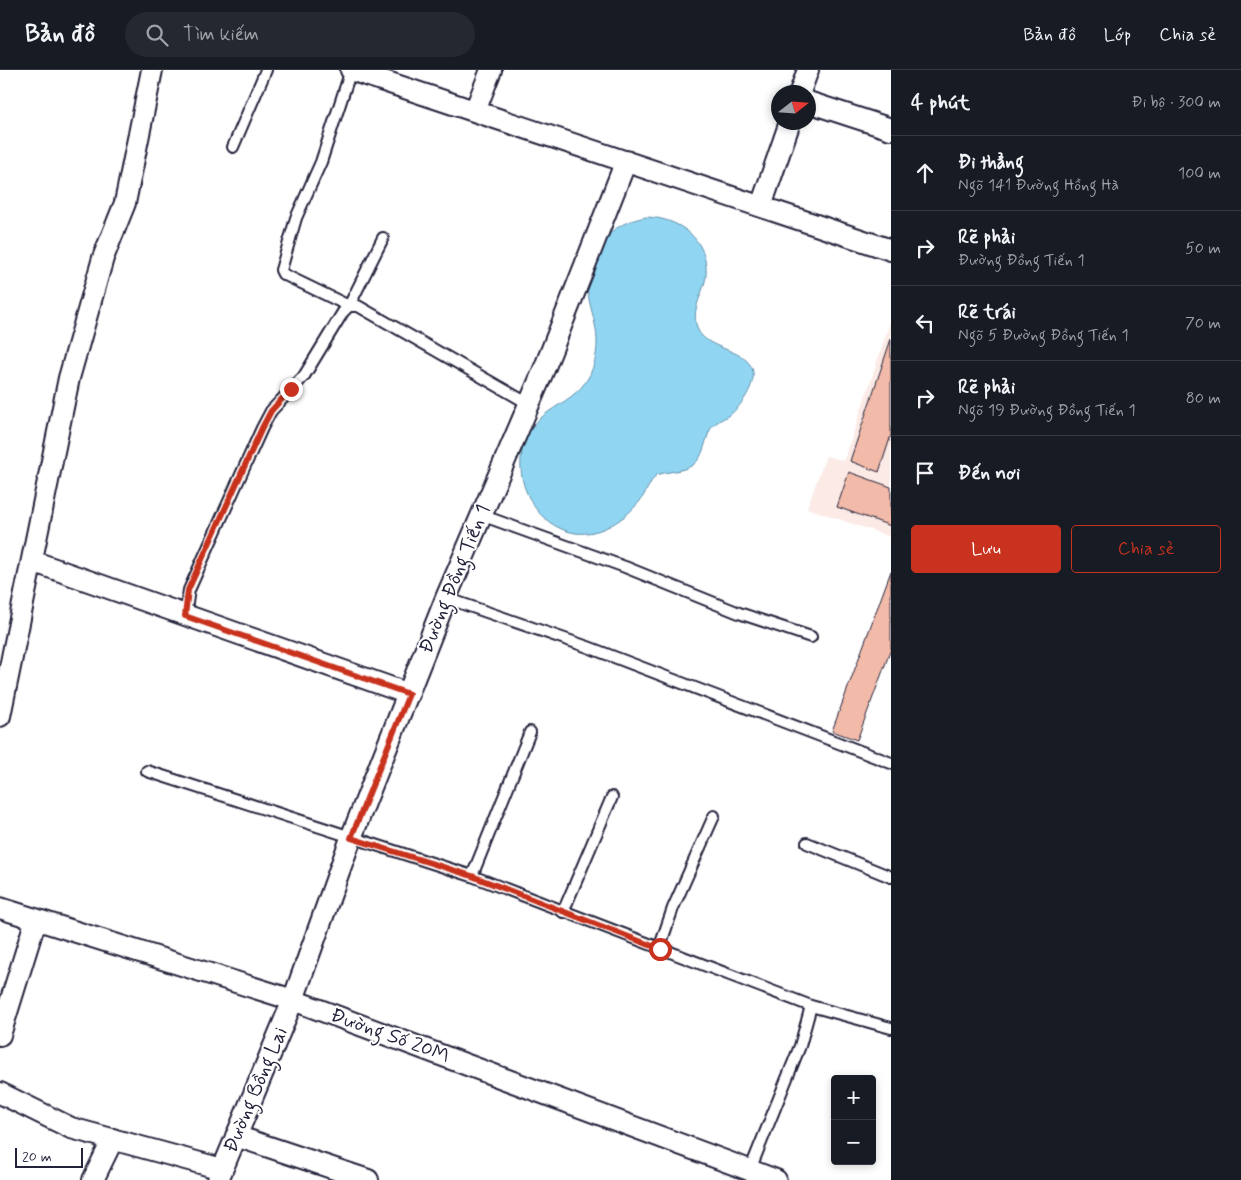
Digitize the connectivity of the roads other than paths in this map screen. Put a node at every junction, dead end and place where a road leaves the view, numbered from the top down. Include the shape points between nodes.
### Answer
1 (152, 70) edge
2 (266, 70) edge
3 (355, 70) edge
4 (491, 70) edge
5 (808, 70) edge
6 (803, 85) edge
7 (816, 105) edge
8 (475, 111) junction
9 (891, 129) edge
10 (787, 130) edge
11 (234, 147) dead end
12 (626, 161) junction
13 (761, 206) junction
14 (383, 238) dead end
15 (891, 250) edge
16 (350, 306) junction
17 (529, 404) junction
18 (481, 515) junction
19 (32, 560) junction
20 (446, 598) junction
21 (185, 616) junction
22 (810, 637) dead end
23 (409, 694) junction
24 (0, 714) edge
25 (530, 732) dead end
26 (891, 763) edge
27 (147, 771) dead end
28 (612, 797) dead end
29 (714, 816) dead end
30 (351, 838) junction
31 (807, 843) dead end
32 (472, 876) junction
33 (891, 877) edge
34 (0, 908) edge
35 (563, 912) junction
36 (36, 919) junction
37 (660, 949) junction
38 (294, 1000) junction
39 (811, 1006) junction
40 (891, 1028) edge
41 (0, 1035) edge
42 (0, 1093) edge
43 (236, 1136) junction
44 (113, 1139) junction
45 (750, 1170) junction
46 (220, 1174) edge
47 (93, 1180) edge
48 (368, 1180) edge
49 (776, 1180) edge

1 - 19 street via 125,203 103,258 69,378
2 - 11 lane
3 - 8 street
3 - 16 lane via 296,218 281,270 283,274
4 - 8 street
5 - 6 street
7 - 9 street
8 - 12 street
10 - 13 street
12 - 13 street
12 - 17 street, Đường Đồng Tiến 1
13 - 15 street
14 - 16 lane
16 - 17 lane via 358,306
16 - 21 lane via 343,312 304,376 271,411 188,590
17 - 18 street, Đường Đồng Tiến 1
18 - 20 street, Đường Đồng Tiến 1
18 - 22 lane
19 - 21 street
19 - 24 street
20 - 23 street, Đường Đồng Tiến 1
20 - 26 lane via 588,647
21 - 23 street
23 - 30 street, Đường Đồng Tiến 1
25 - 32 lane
27 - 30 lane
28 - 35 lane
29 - 37 lane via 673,908
30 - 32 lane
30 - 38 street, Đường Đồng Tiến 1
31 - 33 lane
32 - 35 lane
34 - 36 street, Đường Số 20M
35 - 37 lane
36 - 38 street, Đường Số 20M
36 - 41 street
37 - 39 lane
38 - 43 street, Đường Bồng Lai
38 - 45 street, Đường Số 20M
39 - 40 lane
39 - 45 lane via 800,1046
42 - 44 street via 71,1128
43 - 46 street, Đường Bồng Lai
43 - 48 street
44 - 46 street
44 - 47 street
45 - 49 street, Đường Số 20M

